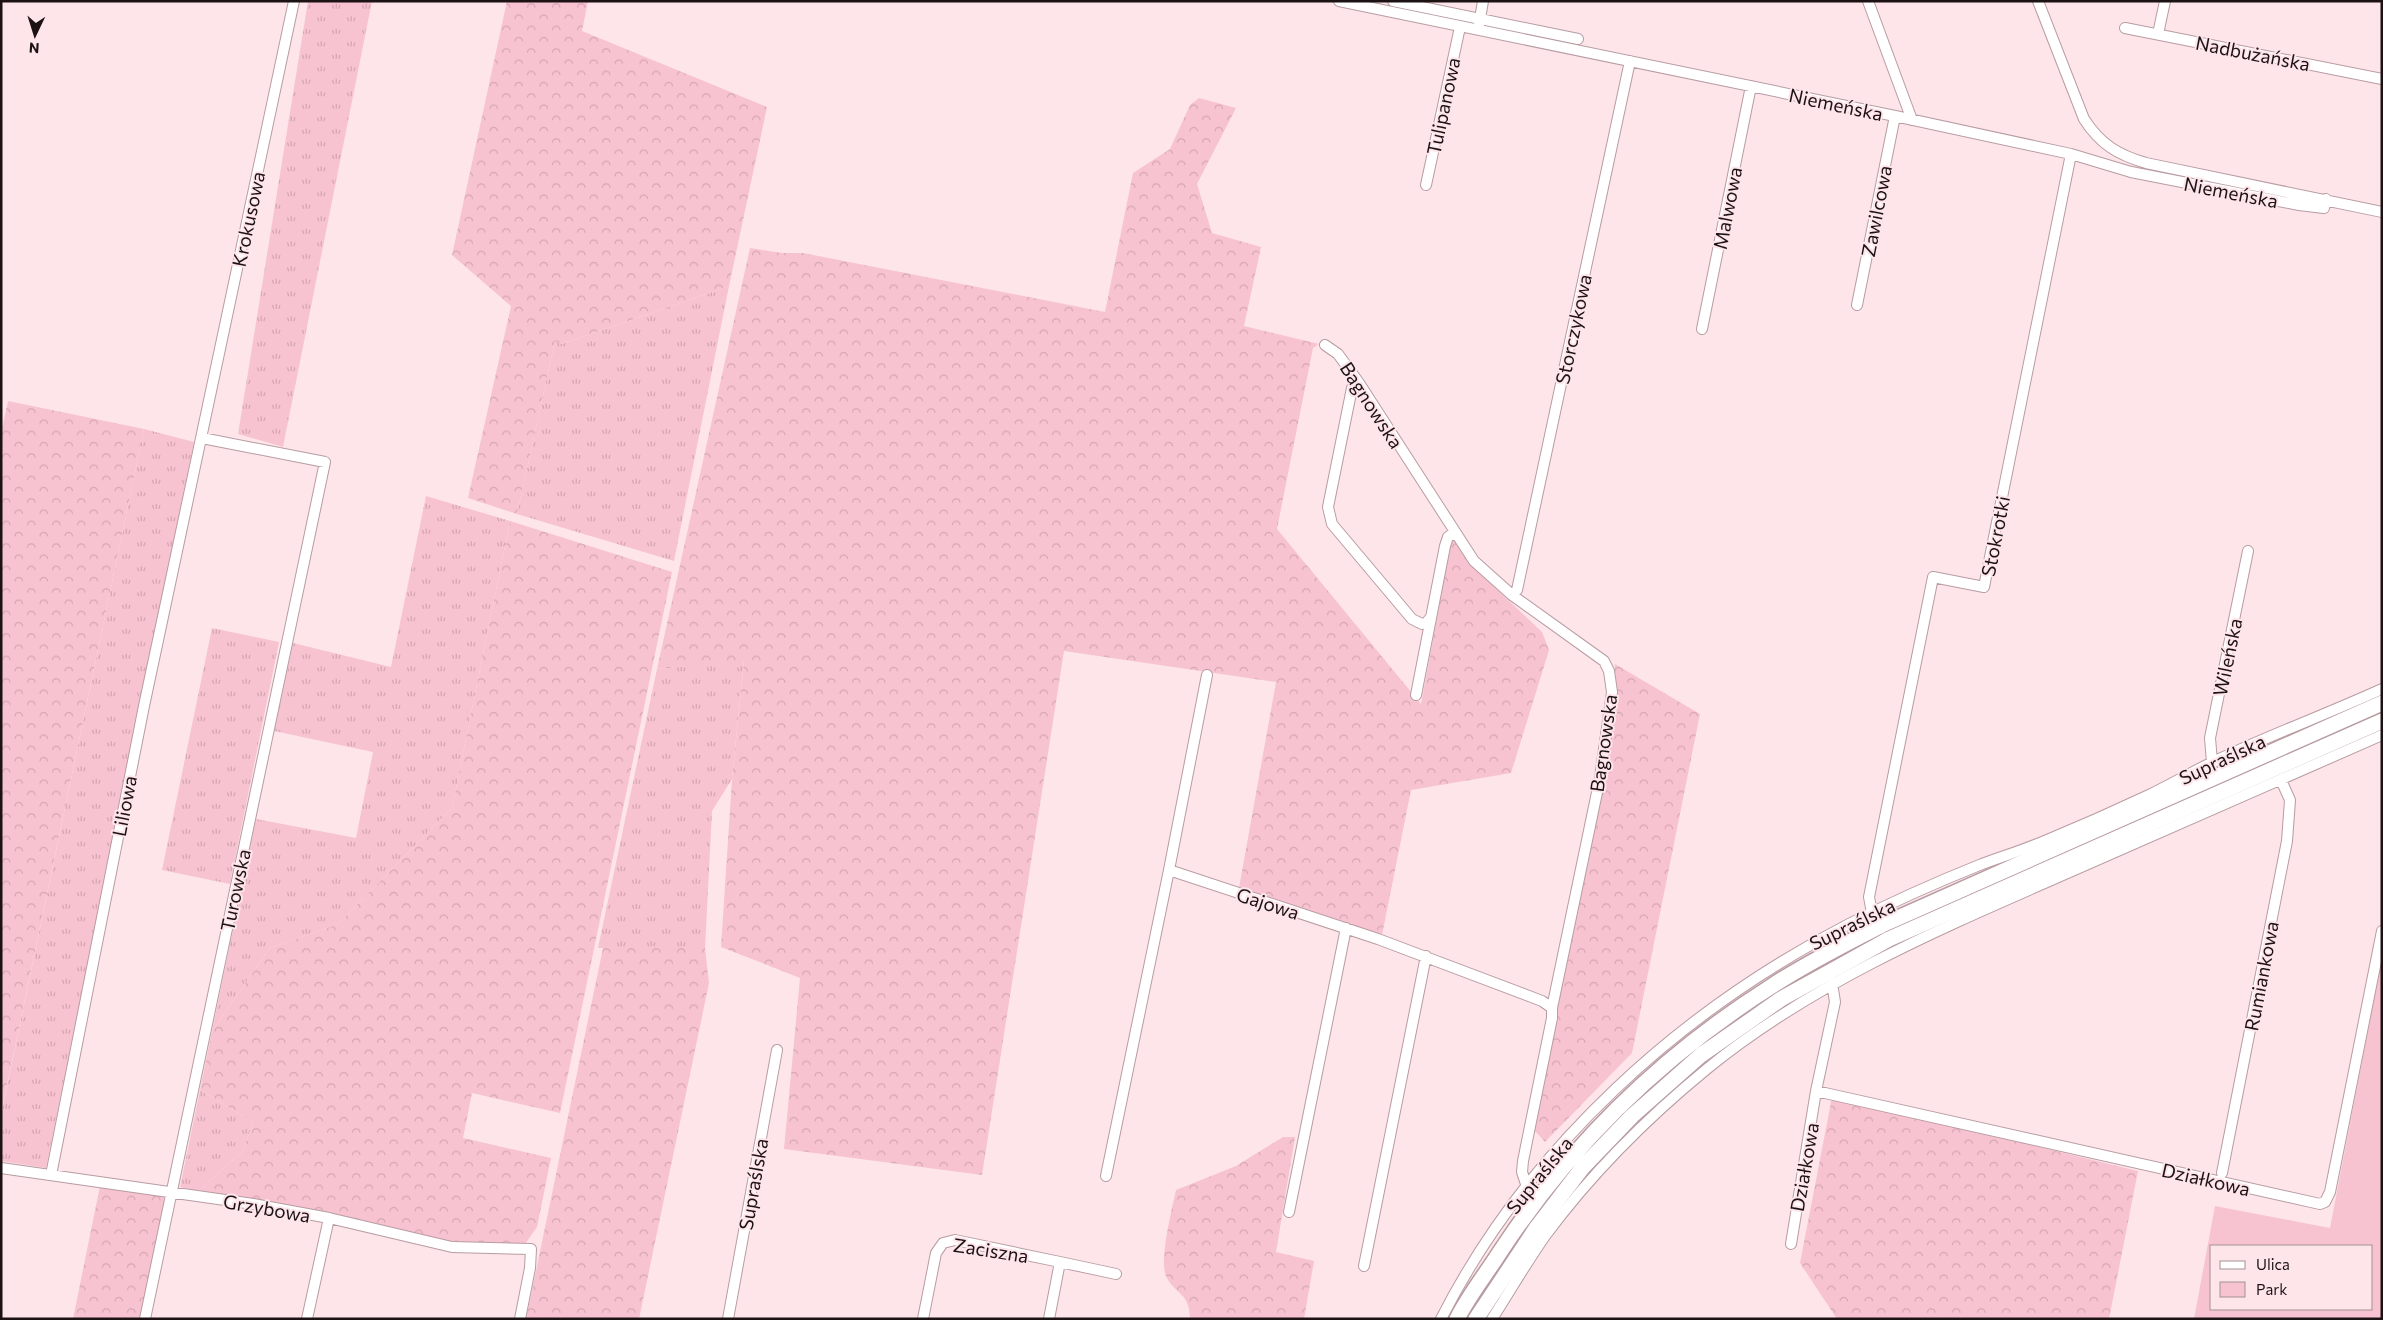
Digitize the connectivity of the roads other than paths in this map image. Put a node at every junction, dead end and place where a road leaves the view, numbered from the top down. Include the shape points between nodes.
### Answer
1 (294, 1) edge
2 (1339, 1) edge
3 (1393, 1) edge
4 (1483, 1) edge
5 (1868, 1) edge
6 (2038, 1) edge
7 (2165, 1) edge
8 (1480, 19) junction
9 (1460, 27) junction
10 (2125, 28) dead end
11 (1478, 30) junction
12 (2158, 34) junction
13 (1578, 39) dead end
14 (1630, 62) junction
15 (2382, 79) edge
16 (1752, 86) junction
17 (1895, 116) junction
18 (1912, 120) junction
19 (2071, 154) junction
20 (1426, 185) dead end
21 (2326, 200) junction
22 (2382, 212) edge
23 (1857, 305) dead end
24 (1702, 329) dead end
25 (1325, 345) dead end
26 (1359, 383) junction
27 (202, 438) junction
28 (1454, 533) junction
29 (2248, 551) dead end
30 (1512, 595) junction
31 (1431, 617) junction
32 (1207, 675) dead end
33 (2382, 689) edge
34 (1416, 695) dead end
35 (2382, 703) edge
36 (2382, 721) edge
37 (2382, 735) edge
38 (2212, 762) junction
39 (2281, 780) junction
40 (1170, 870) junction
41 (1872, 913) junction
42 (1346, 928) junction
43 (2382, 931) edge
44 (1426, 956) junction
45 (1832, 983) junction
46 (1552, 1008) junction
47 (777, 1050) dead end
48 (1816, 1091) junction
49 (1, 1168) edge
50 (2222, 1172) dead end
51 (51, 1175) junction
52 (1106, 1176) dead end
53 (1527, 1186) junction
54 (172, 1192) junction
55 (1289, 1212) dead end
56 (329, 1218) junction
57 (1791, 1244) dead end
58 (1060, 1262) junction
59 (1364, 1266) dead end
60 (1116, 1274) dead end
61 (145, 1319) edge
62 (308, 1319) edge
63 (520, 1319) edge
64 (728, 1319) edge
65 (923, 1319) edge
66 (1048, 1319) edge
67 (1441, 1319) edge
68 (1457, 1319) edge
69 (1476, 1319) edge
70 (1492, 1319) edge

1 - 27 street, Krokusowa
2 - 9 street, Niemeńska
3 - 8 street
4 - 8 street
5 - 18 street
6 - 21 street, Niemeńska via 2081,113 2104,144 2120,154 2146,163
7 - 12 street
8 - 11 street
8 - 13 street
9 - 11 street, Niemeńska
9 - 20 street, Tulipanowa
10 - 12 street, Nadbużańska
11 - 14 street, Niemeńska
12 - 15 street, Nadbużańska
14 - 16 street, Niemeńska
14 - 30 street, Storczykowa via 1517,590
16 - 17 street, Niemeńska
16 - 24 street, Malwowa
17 - 18 street, Niemeńska
17 - 23 street, Zawilcowa
18 - 19 street, Niemeńska
19 - 21 street, Niemeńska via 2131,172 2299,205 2324,208
19 - 41 street, Stokrotki via 1984,587 1932,577 1869,897
21 - 22 street, Niemeńska
25 - 26 street, Bagnowska via 1338,354
26 - 28 street, Bagnowska
26 - 31 street via 1352,388 1328,516 1412,619 1422,624
27 - 51 street, Liliowa via 142,715
27 - 54 street, Turowska via 325,462
28 - 30 street, Bagnowska via 1474,561
28 - 31 street via 1444,546
29 - 38 street, Wileńska via 2210,738
30 - 46 street, Bagnowska via 1604,661 1612,692 1600,778
31 - 34 street
32 - 40 street
33 - 38 street, Supraślska
35 - 68 main road via 1882,925 1813,961 1730,1014 1691,1042 1621,1104 1573,1155 1524,1216
36 - 69 main road via 1889,939 1782,999 1701,1055 1632,1116 1583,1167 1537,1227
37 - 39 street
38 - 41 street, Supraślska via 2138,800 2048,840
39 - 45 street via 1959,921
39 - 50 street, Rumiankowa via 2290,800 2287,841
40 - 42 street, Gajowa
40 - 52 street
41 - 53 street, Supraślska via 1761,974 1680,1034 1614,1091
42 - 44 street, Gajowa
42 - 55 street
43 - 48 street, Działkowa via 2328,1198 2320,1204
44 - 46 street, Gajowa via 1542,1001
44 - 59 street
45 - 48 street, Działkowa via 1835,1002
45 - 70 street via 1707,1068 1642,1126 1592,1178 1546,1236
46 - 53 street, Bagnowska via 1523,1161 1523,1180
47 - 64 street, Supraślska
48 - 57 street, Działkowa
49 - 51 street, Grzybowa
51 - 54 street, Grzybowa
53 - 67 street, Supraślska via 1493,1232
54 - 56 street, Grzybowa
54 - 61 street, Turowska
56 - 62 street
56 - 63 street, Grzybowa via 452,1247 531,1249
58 - 60 street, Zaciszna
58 - 65 street, Zaciszna via 955,1240 943,1243 936,1253
58 - 66 street

